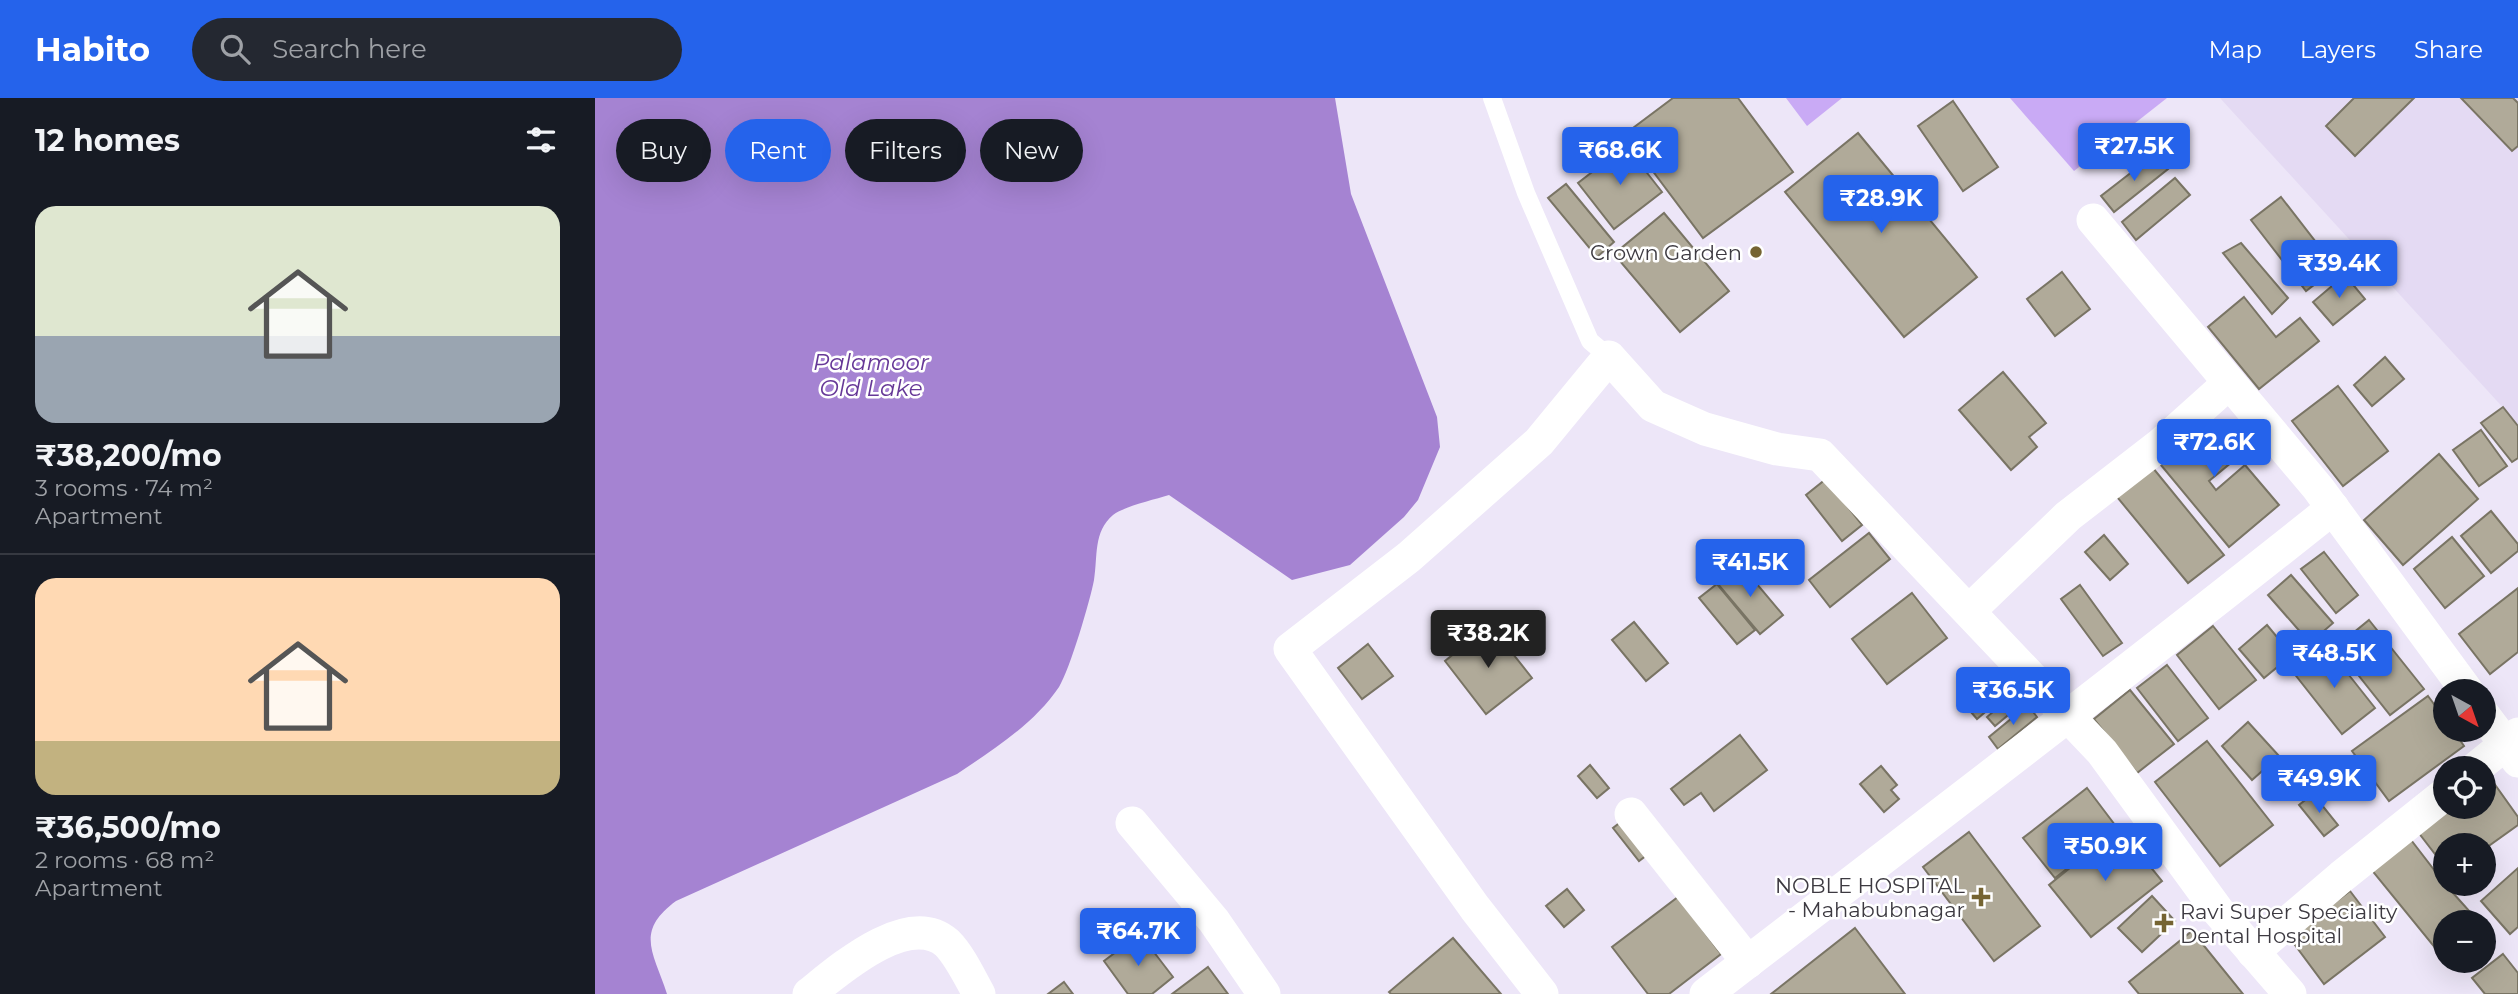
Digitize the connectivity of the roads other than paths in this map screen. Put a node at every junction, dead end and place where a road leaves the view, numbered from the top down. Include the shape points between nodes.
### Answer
1 (1492, 98) edge
2 (2093, 220) dead end
3 (1609, 357) junction
4 (2229, 383) junction
5 (2333, 508) junction
6 (1969, 611) junction
7 (2458, 679) edge
8 (2069, 716) junction
9 (2496, 727) edge
10 (2514, 746) edge
11 (2496, 756) edge
12 (2433, 804) edge
13 (1632, 814) dead end
14 (1132, 823) dead end
15 (2253, 952) junction
16 (1748, 962) junction
17 (969, 987) edge
18 (809, 994) edge
19 (1265, 994) edge
20 (1542, 994) edge
21 (1706, 994) edge
22 (2290, 994) edge

1 - 3 lane via 1526,193 1590,341
2 - 4 street
3 - 6 street via 1653,405 1705,429 1777,449 1820,455
3 - 20 street via 1539,442 1409,557 1290,649
4 - 5 street
4 - 6 street via 2161,444 2068,516
5 - 7 street
5 - 8 street
6 - 8 street
8 - 15 street via 2102,752
8 - 16 street
9 - 10 street
10 - 11 street
12 - 15 street
13 - 16 street
14 - 19 street via 1214,921
15 - 22 street
16 - 21 street
17 - 18 street via 948,944 932,934 902,934 853,958

